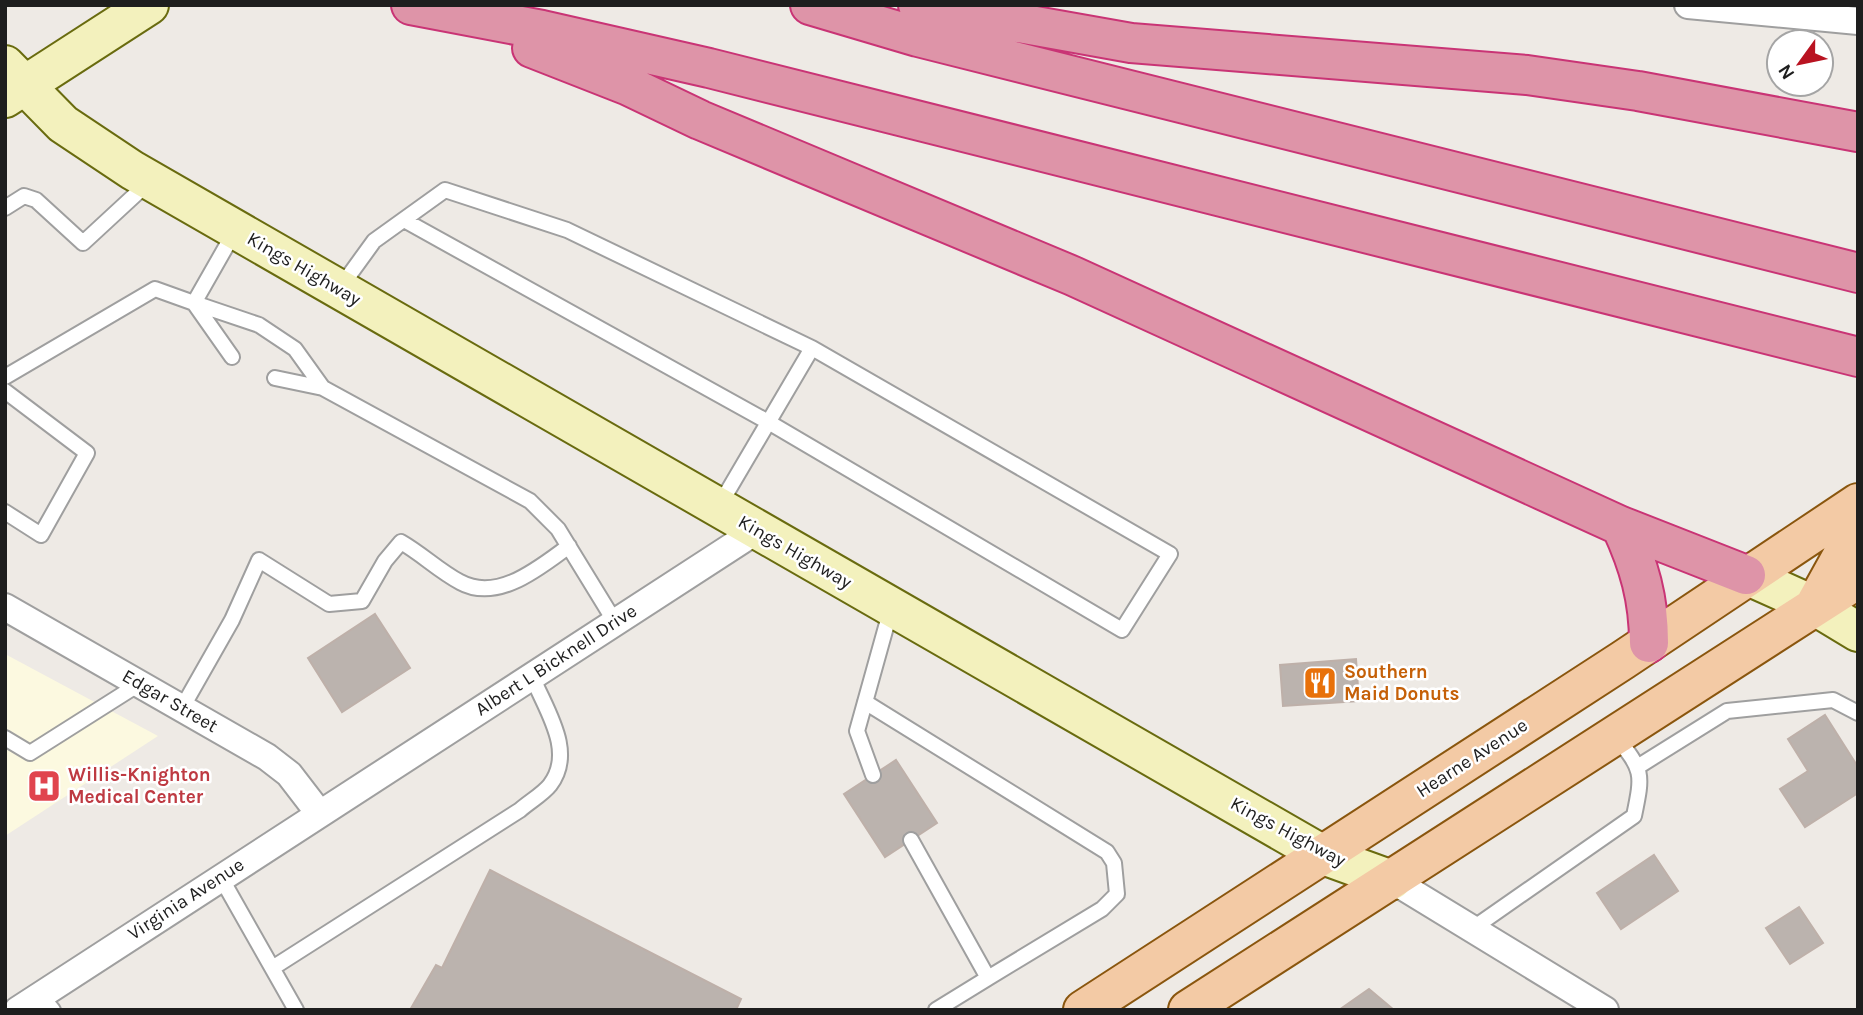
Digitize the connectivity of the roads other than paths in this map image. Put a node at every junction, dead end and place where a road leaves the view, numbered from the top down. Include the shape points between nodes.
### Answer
1 (149, 5) edge
2 (393, 5) edge
3 (411, 5) edge
4 (810, 5) edge
5 (918, 5) edge
6 (1688, 5) edge
7 (1858, 21) edge
8 (11, 83) edge
9 (1858, 132) edge
10 (150, 181) junction
11 (5, 208) edge
12 (404, 220) junction
13 (236, 230) junction
14 (1858, 273) edge
15 (338, 290) junction
16 (194, 303) junction
17 (812, 348) junction
18 (232, 357) dead end
19 (1858, 358) edge
20 (5, 377) edge
21 (275, 378) dead end
22 (323, 388) junction
23 (5, 391) edge
24 (770, 423) junction
25 (1858, 503) edge
26 (718, 507) junction
27 (5, 512) edge
28 (1621, 526) junction
29 (759, 529) junction
30 (1858, 537) edge
31 (569, 546) junction
32 (1746, 575) junction
33 (1858, 579) edge
34 (1815, 606) junction
35 (5, 607) edge
36 (891, 608) junction
37 (615, 622) junction
38 (1858, 632) edge
39 (1648, 643) junction
40 (532, 676) junction
41 (139, 684) junction
42 (865, 702) junction
43 (182, 708) junction
44 (1858, 713) edge
45 (5, 738) edge
46 (1627, 751) junction
47 (873, 775) dead end
48 (354, 791) joint
49 (319, 814) junction
50 (911, 840) dead end
51 (1323, 855) junction
52 (220, 876) junction
53 (1392, 880) junction
54 (1472, 929) junction
55 (274, 967) junction
56 (988, 978) junction
57 (47, 1002) edge
58 (18, 1010) edge
59 (296, 1010) edge
60 (936, 1010) edge
61 (1083, 1010) edge
62 (1188, 1010) edge
63 (1605, 1010) edge

1 - 8 main road
2 - 28 highway via 556,56 629,86 1073,276
3 - 19 highway via 709,68
4 - 14 highway via 918,37
5 - 9 highway via 1131,43 1527,75
6 - 7 street
8 - 10 main road, Kings Highway via 85,141
10 - 11 lane via 83,243 36,200 24,196
10 - 13 main road, Kings Highway
12 - 15 lane via 374,241
12 - 17 lane via 445,190 567,230
12 - 24 lane
13 - 15 main road, Kings Highway
13 - 16 lane
15 - 26 main road, Kings Highway
16 - 18 lane
16 - 20 lane via 155,289
16 - 22 lane via 259,325 295,349
17 - 24 lane
17 - 24 lane via 1170,554 1122,630
21 - 22 lane
22 - 31 lane via 530,501
23 - 27 lane via 87,453 41,534
24 - 26 lane
25 - 32 main road, Hearne Avenue
26 - 29 main road, Kings Highway
28 - 32 highway
28 - 39 highway via 1640,567 1648,604
29 - 36 main road, Kings Highway
29 - 37 street, Albert L Bicknell Drive
30 - 34 main road via 1842,556
31 - 37 lane
31 - 43 lane via 524,579 480,589 462,583 401,542 362,601 346,604 329,604 259,560 232,620
32 - 34 main road
32 - 39 main road, Hearne Avenue
33 - 34 main road
34 - 38 main road
34 - 46 main road
35 - 41 street, Edgar Street
36 - 42 lane
36 - 51 main road, Kings Highway
37 - 40 street, Albert L Bicknell Drive
39 - 51 main road, Hearne Avenue
40 - 48 street, Albert L Bicknell Drive
40 - 55 lane via 561,741 561,759 551,784 520,810
41 - 43 street, Edgar Street
41 - 45 lane via 30,753
42 - 47 lane via 857,731
42 - 56 lane via 1107,852 1114,863 1117,894 1102,909
43 - 49 street, Edgar Street via 289,774
44 - 46 lane via 1833,700 1727,710
46 - 53 main road
46 - 54 lane via 1639,795 1634,816
48 - 49 street, Virginia Avenue
49 - 52 street, Virginia Avenue
50 - 56 lane
51 - 53 main road, Kings Highway
51 - 61 main road, Hearne Avenue
52 - 55 lane
52 - 57 street, Virginia Avenue
53 - 54 street, Kings Highway
53 - 62 main road
54 - 63 street, Kings Highway
55 - 59 lane
56 - 60 lane
57 - 58 street, Virginia Avenue

